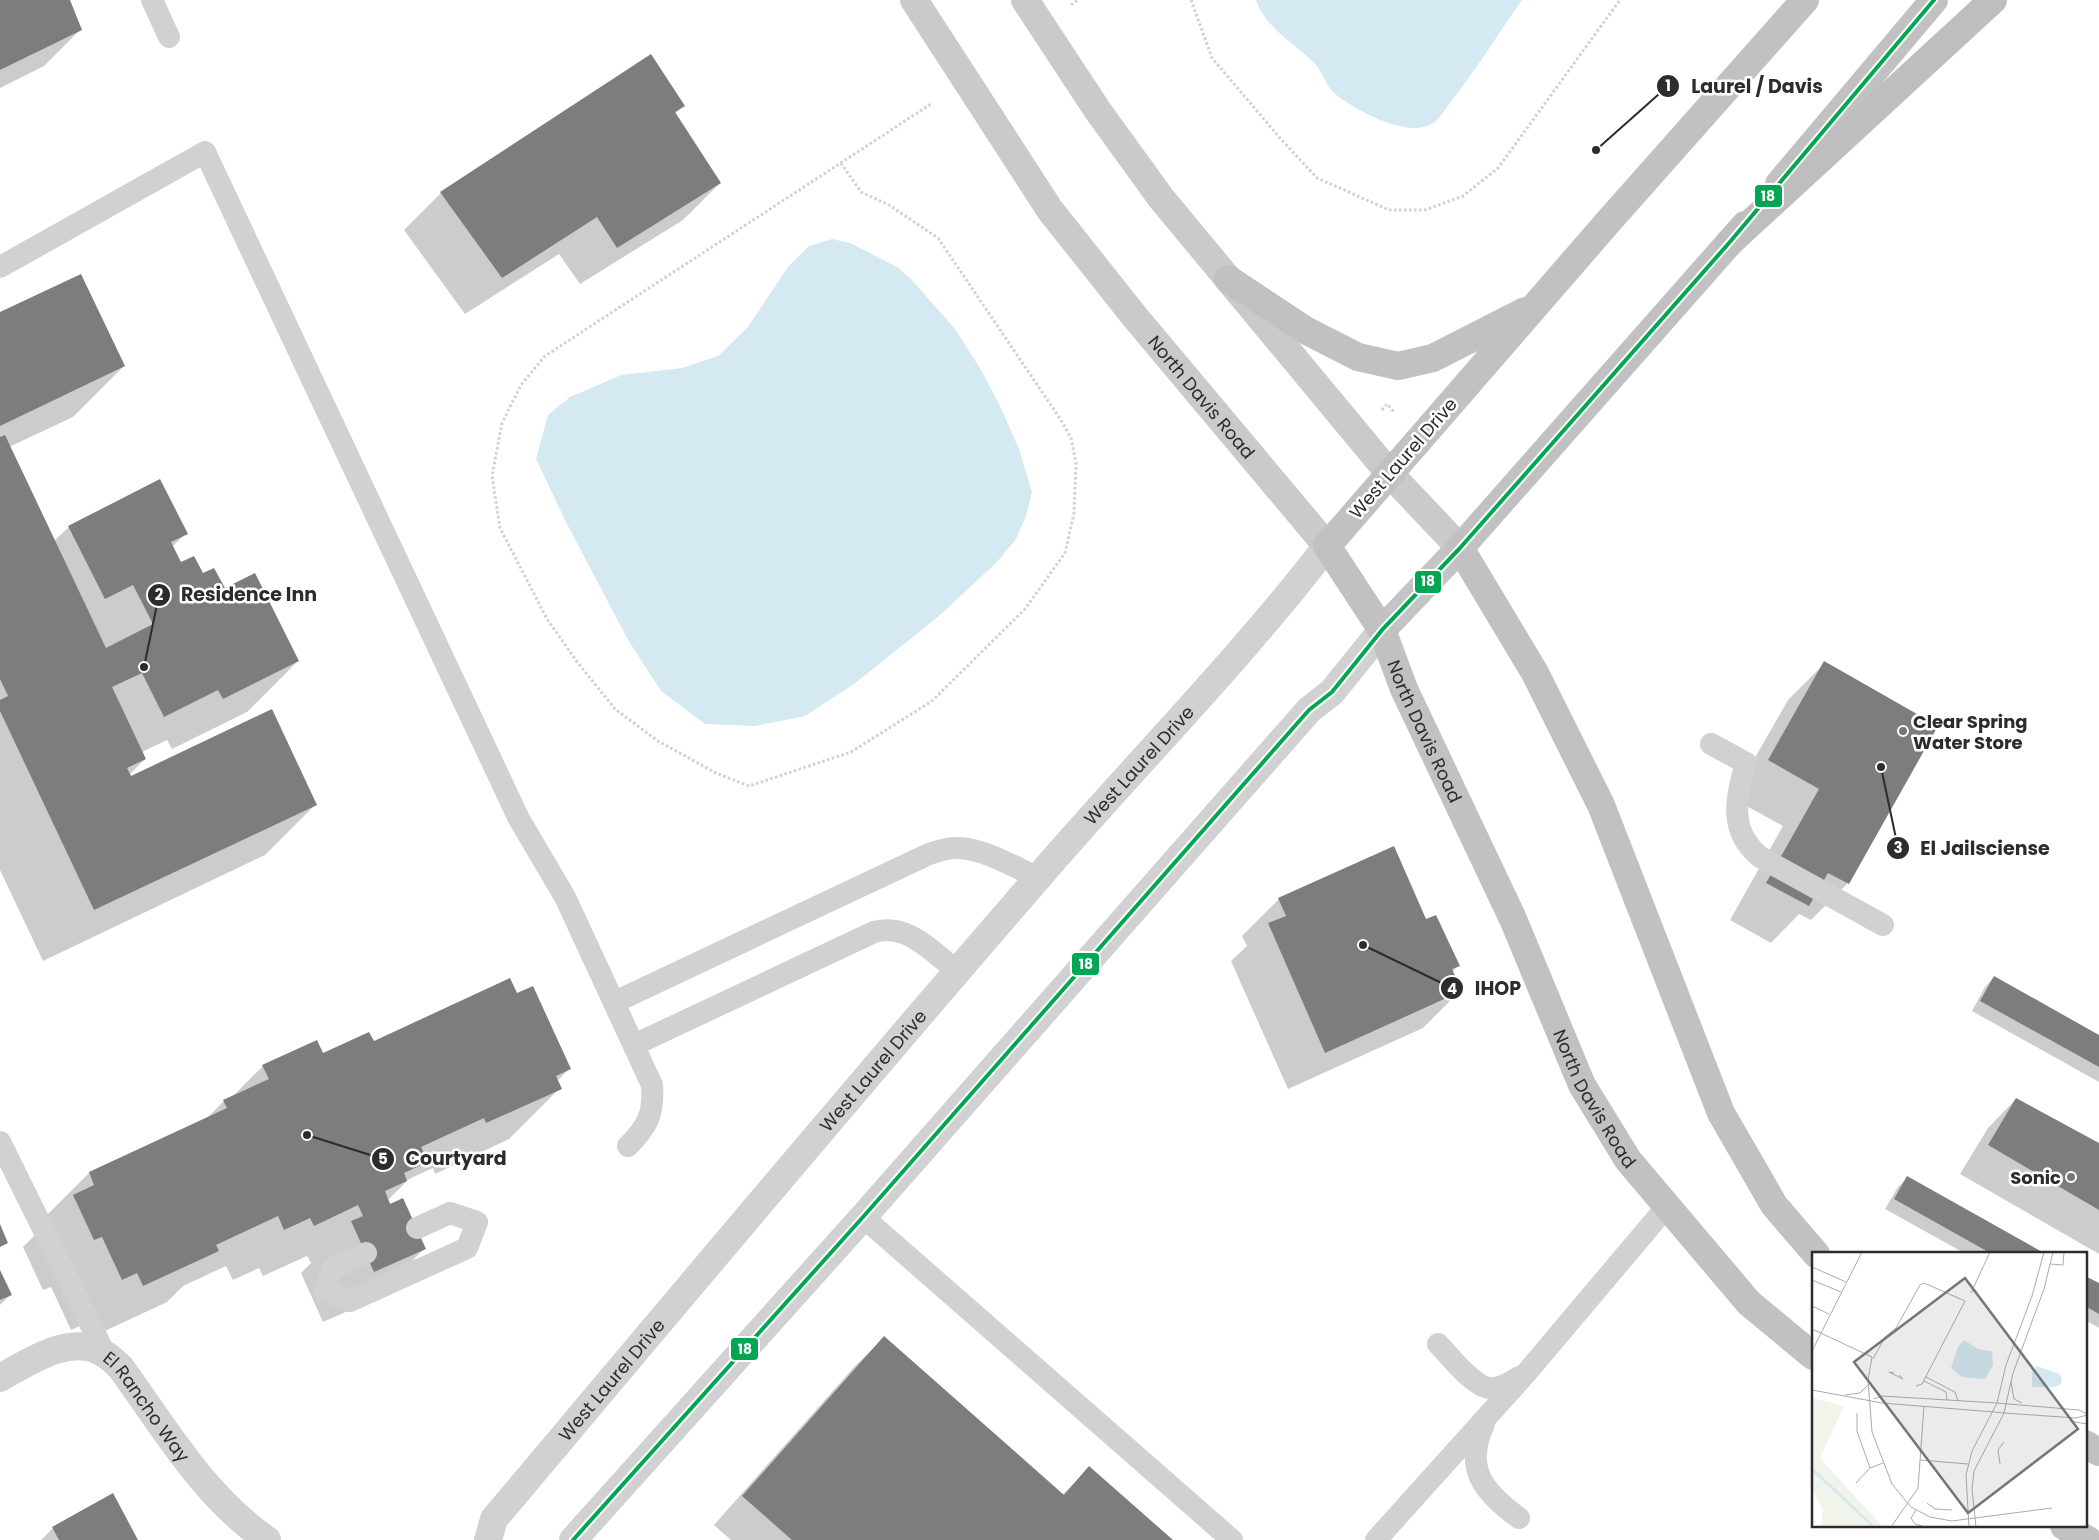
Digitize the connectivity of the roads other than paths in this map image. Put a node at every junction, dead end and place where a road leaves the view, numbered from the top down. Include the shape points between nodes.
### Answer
1 (152, 0) edge
2 (914, 0) edge
3 (1025, 0) edge
4 (1805, 0) edge
5 (1934, 0) edge
6 (1993, 0) edge
7 (169, 37) dead end
8 (1729, 243) junction
9 (0, 267) edge
10 (1228, 279) junction
11 (1537, 304) junction
12 (1390, 474) junction
13 (1327, 546) junction
14 (1460, 548) junction
15 (1382, 630) junction
16 (1710, 744) dead end
17 (1038, 878) junction
18 (1883, 925) dead end
19 (958, 972) junction
20 (615, 1002) junction
21 (634, 1045) junction
22 (0, 1142) edge
23 (628, 1146) dead end
24 (1668, 1206) junction
25 (863, 1217) junction
26 (417, 1228) dead end
27 (1814, 1252) edge
28 (366, 1253) dead end
29 (1438, 1344) dead end
30 (106, 1354) junction
31 (1812, 1355) edge
32 (1528, 1371) junction
33 (0, 1378) edge
34 (1487, 1416) junction
35 (2086, 1445) edge
36 (2099, 1452) edge
37 (1519, 1518) dead end
38 (2067, 1528) edge
39 (262, 1537) edge
40 (488, 1540) edge
41 (573, 1540) edge
42 (1232, 1540) edge
43 (1376, 1540) edge
44 (2088, 1540) edge

1 - 7 lane
2 - 13 main road, North Davis Road via 1050,210
3 - 10 main road via 1098,111 1162,198
4 - 11 highway, West Laurel Drive
5 - 8 highway
6 - 8 highway
8 - 14 highway
9 - 20 lane via 205,152 520,819 565,897
10 - 11 highway via 1305,330 1358,357 1398,366 1433,358
10 - 12 main road
11 - 12 highway, West Laurel Drive
12 - 13 highway, West Laurel Drive
12 - 14 main road
13 - 15 highway, North Davis Road
13 - 17 street, West Laurel Drive via 1282,604
14 - 15 main road
14 - 27 highway via 1535,672 1601,805 1721,1113 1774,1205
15 - 24 highway, North Davis Road via 1404,689 1513,919 1582,1085 1628,1160
15 - 25 street via 1332,692 1309,710
16 - 18 lane via 1746,763 1737,798 1738,823 1752,850
17 - 19 street, West Laurel Drive
17 - 20 lane via 993,857 970,850 946,849 929,854
19 - 21 lane via 913,937 900,930 887,929 874,932
19 - 40 street, West Laurel Drive via 789,1167 494,1519
20 - 21 lane
21 - 23 lane via 652,1085 653,1098 649,1120
22 - 30 lane
24 - 31 highway, North Davis Road via 1749,1303
24 - 32 lane
25 - 41 street
25 - 42 lane
26 - 28 lane via 450,1213 477,1222 467,1248 350,1301 324,1290 334,1267
29 - 32 lane via 1483,1386 1497,1388
30 - 33 street, El Rancho Way via 94,1348 65,1348 48,1353
30 - 39 street, El Rancho Way via 121,1368 154,1418 217,1499
32 - 34 lane
34 - 37 lane via 1476,1440 1478,1472 1496,1501
34 - 43 lane
35 - 36 highway
38 - 44 highway

